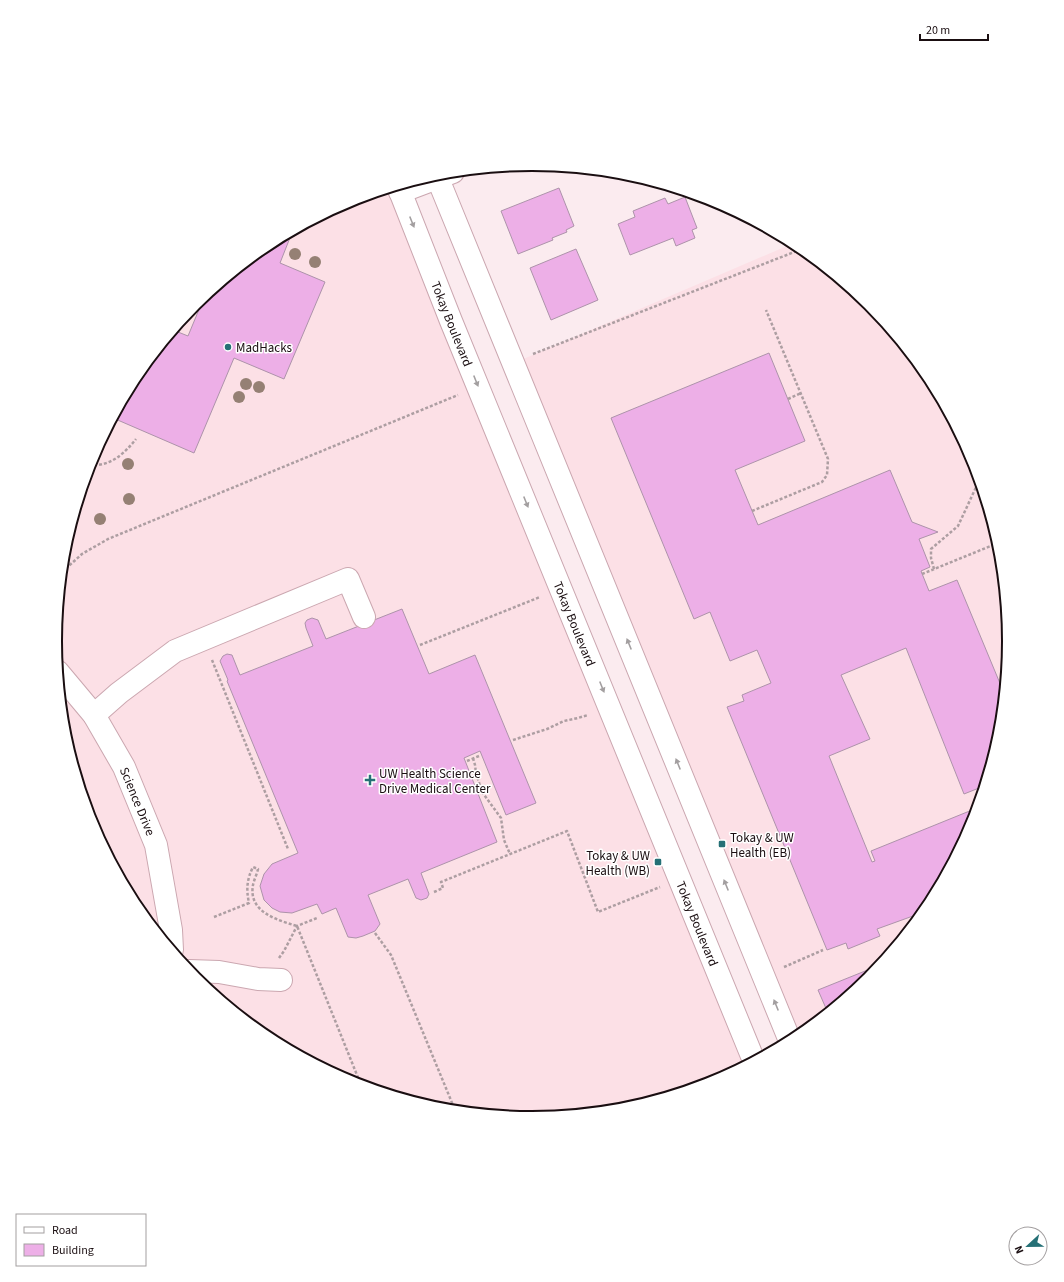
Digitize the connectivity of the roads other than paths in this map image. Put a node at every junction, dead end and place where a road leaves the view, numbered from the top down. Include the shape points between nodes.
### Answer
1 (444, 179) edge
2 (400, 190) edge
3 (364, 617) dead end
4 (64, 679) edge
5 (94, 715) junction
6 (172, 942) edge
7 (198, 971) edge
8 (281, 980) dead end
9 (788, 1035) edge
10 (752, 1056) edge

9 -> 1 street
2 -> 10 street, Tokay Boulevard
3 - 5 street via 348,579 175,651
4 - 5 street, Science Drive
5 - 6 street, Science Drive via 124,767 156,845
7 - 8 street

